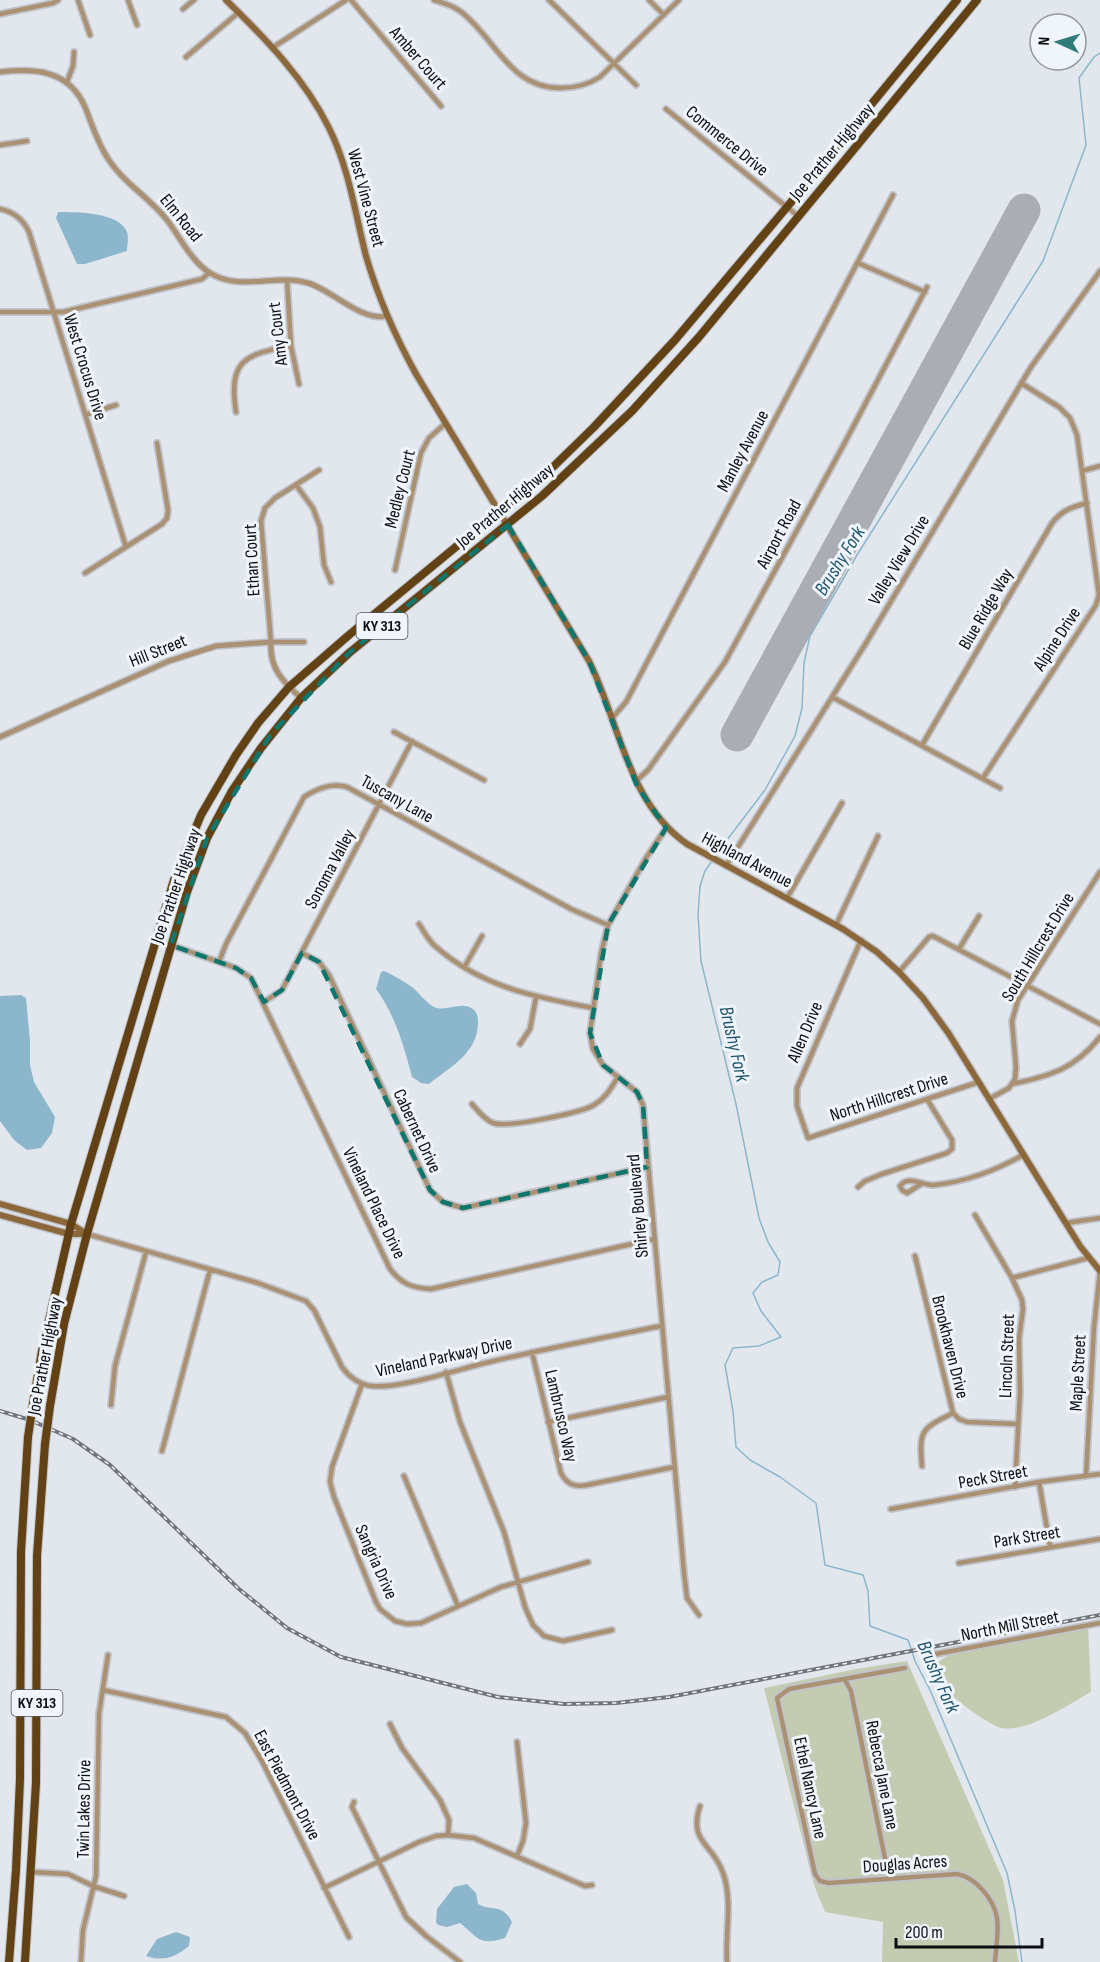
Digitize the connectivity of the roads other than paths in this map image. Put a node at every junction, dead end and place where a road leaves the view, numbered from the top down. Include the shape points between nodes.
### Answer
1 (58, 0) edge
2 (78, 0) edge
3 (128, 0) edge
4 (194, 0) edge
5 (226, 0) edge
6 (346, 0) edge
7 (351, 0) edge
8 (434, 0) edge
9 (549, 0) edge
10 (649, 0) edge
11 (679, 0) edge
12 (957, 0) edge
13 (977, 0) edge
14 (183, 9) dead end
15 (238, 13) junction
16 (0, 14) edge
17 (664, 15) junction
18 (137, 25) dead end
19 (90, 35) dead end
20 (272, 48) junction
21 (75, 52) dead end
22 (186, 57) dead end
23 (614, 63) junction
24 (0, 72) edge
25 (67, 82) junction
26 (636, 85) dead end
27 (441, 106) dead end
28 (666, 109) dead end
29 (27, 141) dead end
30 (0, 145) edge
31 (893, 195) dead end
32 (787, 207) junction
33 (0, 209) edge
34 (798, 216) junction
35 (858, 263) junction
36 (1100, 271) edge
37 (209, 273) junction
38 (287, 280) junction
39 (0, 312) edge
40 (54, 313) junction
41 (387, 316) junction
42 (291, 346) junction
43 (1021, 383) junction
44 (299, 384) dead end
45 (116, 405) dead end
46 (236, 412) dead end
47 (85, 415) junction
48 (446, 423) junction
49 (157, 443) dead end
50 (1100, 466) edge
51 (319, 470) dead end
52 (1082, 471) junction
53 (296, 485) junction
54 (1087, 503) junction
55 (500, 512) junction
56 (508, 525) junction
57 (126, 547) junction
58 (395, 570) dead end
59 (85, 573) dead end
60 (1098, 575) edge
61 (331, 582) dead end
62 (271, 642) junction
63 (304, 642) dead end
64 (289, 687) junction
65 (832, 697) junction
66 (302, 698) junction
67 (613, 717) junction
68 (394, 732) dead end
69 (0, 737) edge
70 (412, 741) junction
71 (922, 745) junction
72 (983, 778) junction
73 (484, 780) dead end
74 (636, 781) junction
75 (1000, 788) dead end
76 (842, 803) dead end
77 (379, 804) junction
78 (666, 828) junction
79 (878, 836) dead end
80 (722, 864) junction
81 (1100, 872) edge
82 (787, 898) junction
83 (979, 916) dead end
84 (419, 924) dead end
85 (836, 925) junction
86 (608, 926) junction
87 (482, 936) dead end
88 (861, 940) junction
89 (171, 945) junction
90 (959, 949) junction
91 (302, 952) junction
92 (219, 962) junction
93 (465, 966) junction
94 (899, 972) junction
95 (1027, 985) junction
96 (536, 997) junction
97 (264, 1002) junction
98 (593, 1008) junction
99 (1100, 1024) edge
100 (1100, 1037) edge
101 (520, 1044) dead end
102 (618, 1077) junction
103 (979, 1082) junction
104 (1012, 1084) junction
105 (927, 1099) junction
106 (989, 1099) junction
107 (472, 1104) dead end
108 (808, 1138) joint
109 (1023, 1155) junction
110 (647, 1167) junction
111 (921, 1184) dead end
112 (858, 1187) dead end
113 (0, 1204) edge
114 (0, 1215) edge
115 (975, 1215) dead end
116 (1100, 1218) edge
117 (1066, 1223) junction
118 (71, 1224) junction
119 (69, 1234) junction
120 (87, 1234) junction
121 (654, 1239) junction
122 (146, 1252) junction
123 (915, 1256) dead end
124 (1088, 1258) junction
125 (210, 1270) junction
126 (1100, 1271) edge
127 (1012, 1278) junction
128 (661, 1326) junction
129 (532, 1352) junction
130 (446, 1372) junction
131 (362, 1384) junction
132 (668, 1397) junction
133 (111, 1405) dead end
134 (953, 1413) junction
135 (548, 1422) junction
136 (1017, 1424) junction
137 (162, 1451) dead end
138 (922, 1466) dead end
139 (674, 1467) junction
140 (1100, 1474) edge
141 (404, 1476) dead end
142 (1086, 1476) junction
143 (1039, 1482) junction
144 (1015, 1486) junction
145 (891, 1509) dead end
146 (1100, 1539) edge
147 (1050, 1546) junction
148 (588, 1562) dead end
149 (959, 1563) dead end
150 (519, 1582) junction
151 (458, 1606) junction
152 (699, 1615) dead end
153 (1100, 1623) edge
154 (612, 1630) dead end
155 (108, 1655) dead end
156 (925, 1656) dead end
157 (905, 1668) dead end
158 (845, 1680) junction
159 (103, 1690) junction
160 (390, 1724) dead end
161 (517, 1742) dead end
162 (354, 1802) dead end
163 (700, 1806) dead end
164 (448, 1835) junction
165 (516, 1856) junction
166 (379, 1862) junction
167 (32, 1872) junction
168 (889, 1878) junction
169 (820, 1881) joint
170 (592, 1885) dead end
171 (93, 1886) junction
172 (324, 1888) junction
173 (124, 1896) dead end
174 (348, 1937) dead end
175 (9, 1962) edge
176 (26, 1962) edge
177 (81, 1962) edge
178 (460, 1962) edge
179 (727, 1962) edge
180 (994, 1962) edge

1 - 16 street
2 - 19 street
3 - 18 street
4 - 14 street
5 - 15 main road, West Vine Street
6 - 20 street
7 - 27 street, Amber Court
8 - 23 street via 463,14 509,66 534,84 577,87 595,80
9 - 23 street
10 - 17 street
11 - 17 street
12 - 32 highway, Joe Prather Highway / KY 313
13 - 34 highway, Joe Prather Highway / KY 313
15 - 20 main road, West Vine Street
15 - 22 street
17 - 23 street
20 - 41 main road, West Vine Street via 312,98 335,140 375,287
21 - 25 street
23 - 26 street
24 - 25 street via 41,71
25 - 37 street, Elm Road via 81,99 110,162 161,213
28 - 32 street, Commerce Drive
29 - 30 street
31 - 35 street, Manley Avenue
32 - 34 street, Commerce Drive
32 - 55 highway, Joe Prather Highway / KY 313 via 675,340 594,427
33 - 40 street, West Crocus Drive via 14,213 26,226
34 - 56 highway, Joe Prather Highway / KY 313 via 699,337 632,411
35 - 67 street, Manley Avenue via 626,702
35 - 74 street, Airport Road via 926,290 725,662 648,770
36 - 43 street, Valley View Drive
37 - 38 street, Elm Road via 238,282
37 - 40 street via 202,279
38 - 41 street, Elm Road via 308,283 357,309
38 - 42 street, Amy Court
39 - 40 street
40 - 47 street, West Crocus Drive
41 - 48 main road, West Vine Street
42 - 44 street, Amy Court
42 - 46 street via 260,351 239,366 233,393
43 - 52 street, Alpine Drive via 1070,418 1077,435
43 - 65 street, Valley View Drive
45 - 47 street
47 - 57 street, West Crocus Drive
48 - 55 main road, Highland Avenue
48 - 58 street, Medley Court via 423,447
49 - 57 street via 167,518
50 - 52 street
51 - 53 street, Ethan Court
52 - 54 street, Alpine Drive
53 - 61 street via 313,508 320,527 324,566
53 - 62 street, Ethan Court via 266,507 261,521
54 - 60 street, Alpine Drive
54 - 71 street, Blue Ridge Way via 1059,513 1052,523
55 - 56 main road, Highland Avenue
55 - 64 highway, Joe Prather Highway / KY 313
56 - 66 highway, Joe Prather Highway / KY 313 via 349,653
56 - 67 main road, Highland Avenue via 585,652
57 - 59 street
60 - 72 street, Alpine Drive via 1096,605
62 - 63 street
62 - 64 street via 275,670
62 - 69 street, Hill Street via 216,646 169,661
64 - 66 street
64 - 118 highway, Joe Prather Highway / KY 313 via 236,754 188,843
65 - 71 street
65 - 80 street, Valley View Drive
66 - 89 highway, Joe Prather Highway / KY 313 via 261,748 224,806 194,872
67 - 74 main road, Highland Avenue
68 - 70 street
70 - 73 street
70 - 77 street, Sonoma Valley
71 - 72 street
72 - 75 street
74 - 78 main road, Highland Avenue
76 - 82 street
77 - 86 street, Tuscany Lane
77 - 91 street, Sonoma Valley
77 - 92 street, Tuscany Lane via 337,785 314,790 304,797
78 - 80 main road, Highland Avenue
78 - 86 street, Shirley Boulevard
79 - 85 street
80 - 82 main road, Highland Avenue
81 - 95 street, South Hillcrest Drive
82 - 85 main road, Highland Avenue
83 - 90 street
84 - 93 street via 434,945
85 - 88 main road, Highland Avenue
86 - 98 street, Shirley Boulevard
87 - 93 street
88 - 94 main road, Highland Avenue
88 - 108 street, Allen Drive via 797,1088 796,1100
89 - 92 street, Vineland Place Drive
89 - 120 highway, Joe Prather Highway / KY 313
90 - 94 street via 929,937
90 - 95 street
91 - 97 street, Sonoma Valley via 282,990
91 - 110 street, Cabernet Drive via 329,975 430,1190 443,1202 463,1208
92 - 97 street, Vineland Place Drive via 251,978
93 - 96 street via 507,989
94 - 103 main road, Highland Avenue via 938,1018
95 - 99 street
95 - 104 street, South Hillcrest Drive via 1013,1014 1016,1067
96 - 98 street
96 - 101 street via 530,1029
97 - 121 street, Vineland Place Drive via 390,1269 411,1288 431,1289
98 - 102 street, Shirley Boulevard via 593,1049 603,1065
100 - 104 street via 1067,1068
102 - 107 street via 607,1095 585,1109 510,1125 494,1123
102 - 110 street, Shirley Boulevard via 637,1092 643,1105
103 - 105 street, North Hillcrest Drive
103 - 106 main road, Highland Avenue
104 - 106 street
105 - 108 street, North Hillcrest Drive
105 - 112 street via 952,1140 952,1149
106 - 109 main road, Highland Avenue
109 - 111 street via 982,1175
109 - 117 main road, Highland Avenue
110 - 121 street, Shirley Boulevard
113 - 118 main road
114 - 119 main road
115 - 127 street, Lincoln Street
116 - 117 street
117 - 124 main road, Highland Avenue
118 - 119 highway, Joe Prather Highway / KY 313
118 - 120 main road
119 - 120 main road
119 - 175 highway, Joe Prather Highway / KY 313, bridge via 42,1352 28,1437 21,1552 20,1779
120 - 122 street, Vineland Parkway Drive
120 - 167 highway, Joe Prather Highway / KY 313, bridge via 64,1324 45,1444 38,1556
121 - 128 street, Shirley Boulevard
122 - 125 street, Vineland Parkway Drive
122 - 133 street via 115,1366
123 - 134 street, Brookhaven Drive
124 - 126 main road, Highland Avenue
124 - 127 street
125 - 131 street, Vineland Parkway Drive via 306,1301 342,1367
125 - 137 street
126 - 142 street, Maple Street
127 - 136 street, Lincoln Street via 1023,1309
128 - 129 street, Vineland Parkway Drive
128 - 132 street, Shirley Boulevard
129 - 130 street, Vineland Parkway Drive
129 - 135 street, Lambrusco Way
130 - 131 street, Vineland Parkway Drive via 382,1386
130 - 150 street via 460,1422 504,1532
131 - 151 street, Sangria Drive via 330,1482 376,1602 394,1621 407,1624 421,1623
132 - 135 street
132 - 139 street, Shirley Boulevard
134 - 136 street, Brookhaven Drive via 967,1422
134 - 138 street via 924,1431 920,1443
135 - 139 street, Lambrusco Way via 561,1473 574,1486
136 - 144 street, Lincoln Street
139 - 152 street, Shirley Boulevard via 687,1598
140 - 142 street, Peck Street
141 - 151 street
142 - 143 street, Peck Street
143 - 144 street, Peck Street
143 - 147 street
144 - 145 street, Peck Street
146 - 147 street, Park Street
147 - 149 street, Park Street
148 - 150 street, Sangria Drive
150 - 151 street, Sangria Drive
150 - 154 street via 529,1617 544,1636 568,1641
153 - 156 street, North Mill Street
155 - 159 street, Twin Lakes Drive
157 - 158 street
158 - 168 street, Rebecca Jane Lane via 851,1691
158 - 169 street, Ethel Nancy Lane via 789,1689 777,1698 815,1874
159 - 171 street, Twin Lakes Drive
159 - 172 street, East Piedmont Drive via 226,1717 245,1733
160 - 164 street via 402,1748 440,1800 448,1820
161 - 165 street via 526,1823
162 - 166 street via 352,1807 359,1825
163 - 179 street via 697,1830 718,1861 726,1884
164 - 165 street via 474,1838
164 - 166 street via 419,1842
165 - 170 street via 585,1886
166 - 172 street
166 - 178 street via 406,1917
167 - 171 street via 68,1874
167 - 176 highway, Joe Prather Highway / KY 313
168 - 169 street, Douglas Acres
168 - 180 street, Douglas Acres via 957,1874 974,1881 996,1912
171 - 173 street
171 - 177 street, Twin Lakes Drive via 83,1930
172 - 174 street, East Piedmont Drive

